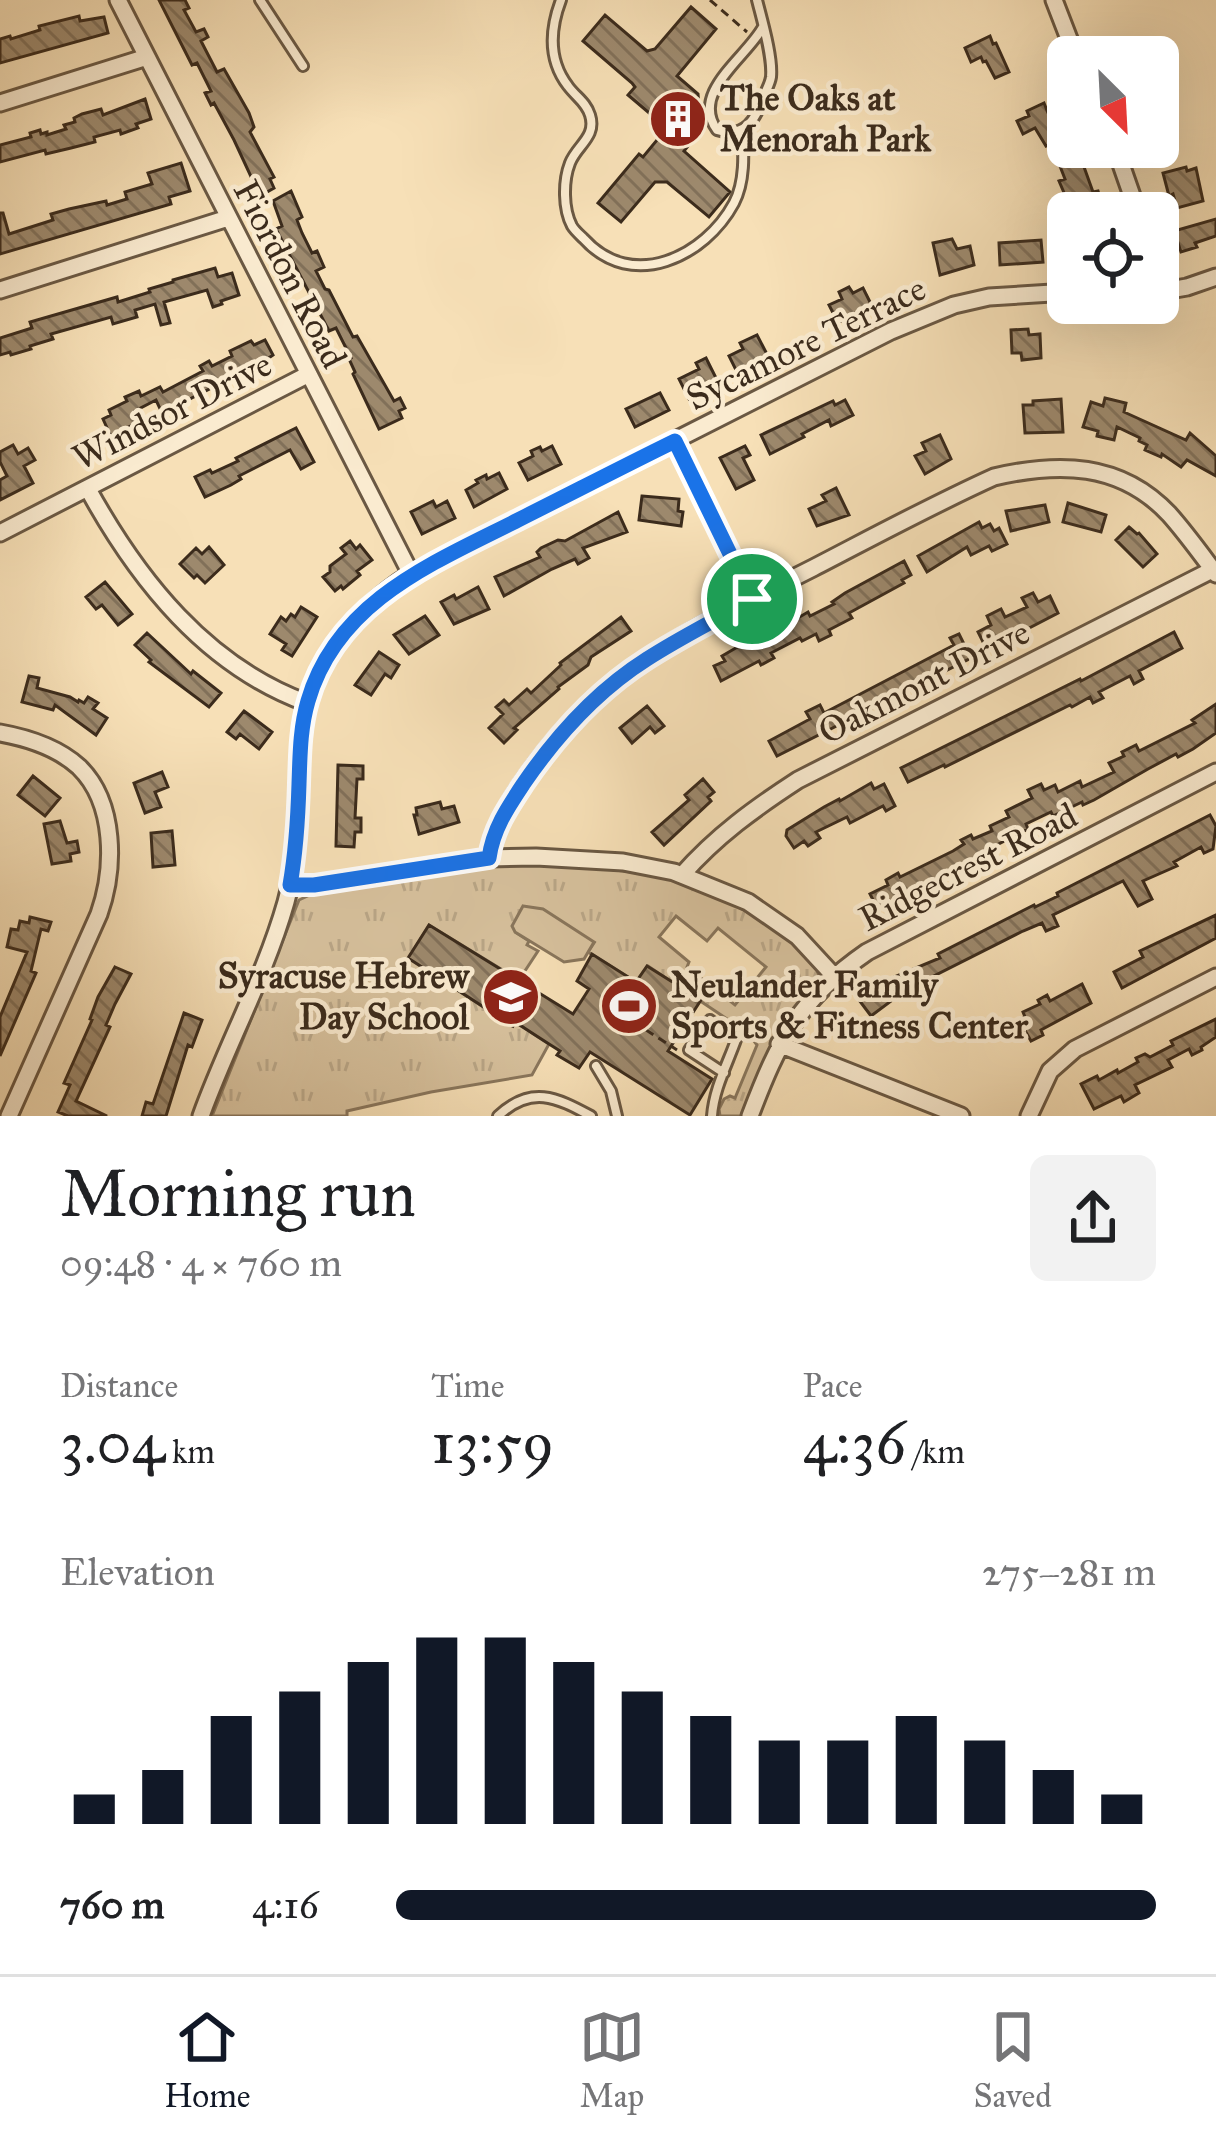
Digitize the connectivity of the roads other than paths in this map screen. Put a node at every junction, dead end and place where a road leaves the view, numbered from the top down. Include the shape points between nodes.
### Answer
1 (118, 0) edge
2 (260, 0) edge
3 (561, 0) edge
4 (757, 0) edge
5 (1054, 0) edge
6 (762, 30) junction
7 (1068, 36) edge
8 (147, 57) junction
9 (303, 66) dead end
10 (0, 103) edge
11 (742, 131) junction
12 (228, 218) junction
13 (1216, 277) edge
14 (1179, 288) edge
15 (0, 290) edge
16 (1047, 293) edge
17 (307, 375) junction
18 (675, 441) junction
19 (88, 489) junction
20 (0, 533) edge
21 (1214, 572) edge
22 (411, 574) junction
23 (752, 599) junction
24 (307, 703) junction
25 (0, 733) edge
26 (1216, 772) edge
27 (489, 858) junction
28 (682, 875) junction
29 (290, 885) junction
30 (833, 975) junction
31 (1216, 977) edge
32 (779, 1044) junction
33 (596, 1066) dead end
34 (724, 1073) junction
35 (9, 1116) edge
36 (201, 1116) edge
37 (498, 1116) edge
38 (592, 1116) edge
39 (617, 1116) edge
40 (712, 1116) edge
41 (750, 1116) edge
42 (961, 1116) edge
43 (1029, 1116) edge

1 - 8 street, Fiordon Road
2 - 9 lane
3 - 11 lane via 552,23 554,60 592,120 564,192 571,225 594,250 652,267 716,231 736,199
4 - 6 lane
5 - 7 street
6 - 11 lane via 771,76 756,118
6 - 11 lane via 710,102 717,130
8 - 10 street
8 - 12 street, Fiordon Road
12 - 15 street
12 - 17 street, Fiordon Road
13 - 14 street
16 - 18 street, Sycamore Terrace via 954,305
17 - 19 street, Windsor Drive
17 - 22 street, Fiordon Road
18 - 22 street, Sycamore Terrace
18 - 23 street
19 - 20 street, Windsor Drive
19 - 24 street via 117,542 175,614 253,676
21 - 23 street via 1141,491 1081,467 1033,468 966,490
21 - 28 street, Oakmont Drive via 798,780 751,810
22 - 24 street, Sycamore Terrace via 338,641
23 - 27 street via 605,690 539,761 504,812
24 - 29 street, Sycamore Terrace
25 - 35 street via 44,745 80,768 100,802 111,864 99,914
26 - 30 street, Ridgecrest Road
27 - 28 street via 622,862
27 - 29 street
28 - 30 street via 748,902 797,936
29 - 36 street, Sycamore Terrace
30 - 32 street, Ridgecrest Road
31 - 43 street via 1075,1049 1050,1071
32 - 41 street, Ridgecrest Road
32 - 42 street
33 - 39 lane
34 - 34 lane via 736,1040 710,1020 689,1051
34 - 40 lane
37 - 38 lane via 543,1095

